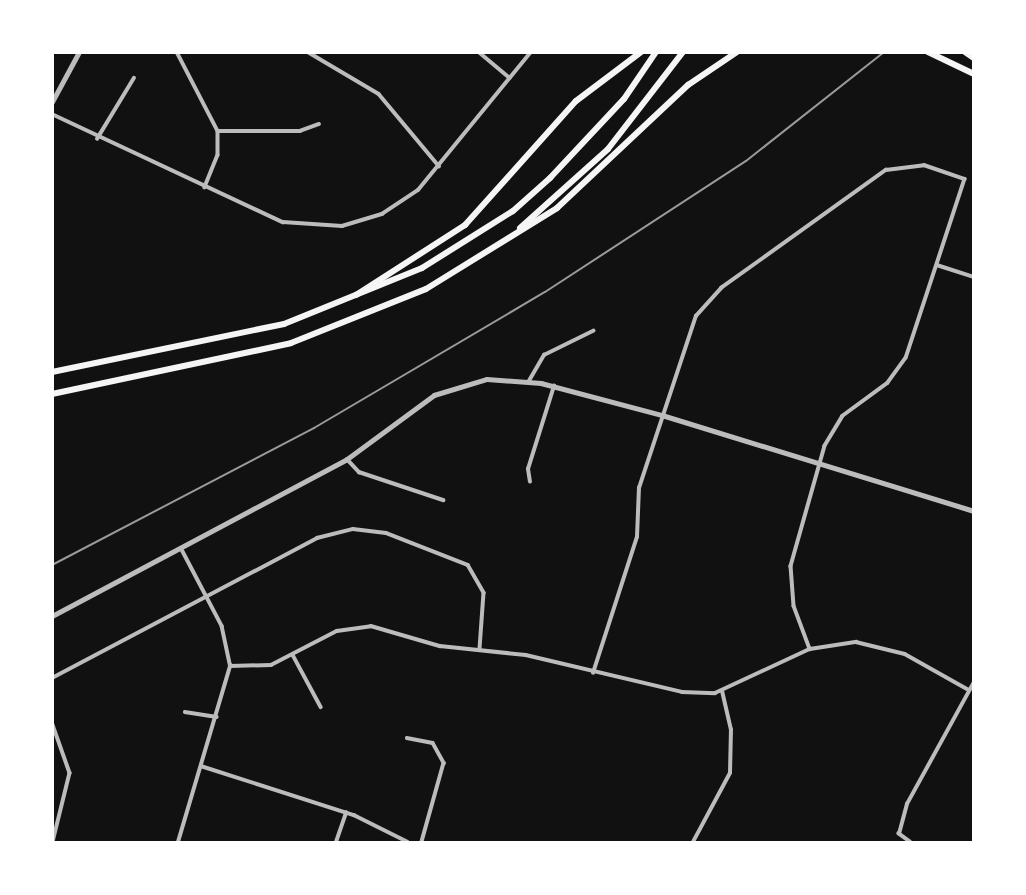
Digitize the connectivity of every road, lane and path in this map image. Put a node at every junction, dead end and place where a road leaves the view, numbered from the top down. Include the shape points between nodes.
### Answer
1 (79, 52) edge
2 (177, 52) edge
3 (308, 52) edge
4 (479, 52) edge
5 (531, 52) edge
6 (641, 52) edge
7 (656, 52) edge
8 (683, 52) edge
9 (737, 52) edge
10 (965, 52) edge
11 (931, 54) edge
12 (974, 58) edge
13 (974, 74) edge
14 (134, 78) dead end
15 (510, 78) junction
16 (52, 102) edge
17 (52, 114) edge
18 (319, 124) dead end
19 (218, 131) junction
20 (97, 139) junction
21 (439, 166) junction
22 (205, 188) junction
23 (508, 238) junction
24 (937, 265) junction
25 (974, 277) edge
26 (343, 304) junction
27 (593, 331) dead end
28 (52, 372) edge
29 (529, 381) junction
30 (554, 386) junction
31 (52, 394) edge
32 (663, 415) junction
33 (347, 459) junction
34 (820, 464) junction
35 (530, 482) dead end
36 (443, 500) dead end
37 (974, 511) edge
38 (181, 549) junction
39 (206, 597) junction
40 (52, 616) edge
41 (480, 649) junction
42 (810, 649) junction
43 (293, 655) junction
44 (230, 666) junction
45 (593, 673) junction
46 (52, 678) edge
47 (974, 682) edge
48 (969, 690) junction
49 (722, 692) junction
50 (321, 707) dead end
51 (185, 712) dead end
52 (217, 717) junction
53 (52, 722) edge
54 (407, 738) dead end
55 (201, 766) junction
56 (346, 813) junction
57 (53, 842) edge
58 (178, 842) edge
59 (336, 842) edge
60 (408, 842) edge
61 (422, 842) edge
62 (693, 842) edge
63 (910, 842) edge

1 - 16 street
2 - 19 street
3 - 21 street via 379,94
4 - 15 street
5 - 15 street
6 - 26 highway via 566,111 465,225
7 - 26 highway via 589,139 513,211 422,268
8 - 23 highway via 608,149
9 - 23 highway via 688,85 575,194
10 - 12 highway
11 - 13 highway
14 - 20 street
15 - 21 street
17 - 20 street
18 - 19 street via 300,131
19 - 22 street via 218,155
20 - 22 street
21 - 22 street via 398,205 342,226 292,225
23 - 31 highway via 426,289 337,329
24 - 25 street
24 - 32 street via 965,179 915,163 886,170 701,307
24 - 34 street via 906,358 888,383 843,416
26 - 28 highway via 239,335
27 - 29 street via 544,355
29 - 30 street
29 - 33 street via 488,379 443,391
30 - 32 street
30 - 35 street via 528,469
32 - 34 street
32 - 45 street via 639,488 637,537
33 - 36 street via 359,472
33 - 38 street
34 - 37 street
34 - 42 street via 791,566 794,606
38 - 39 street
38 - 40 street
39 - 41 street via 330,533 374,530 468,565 484,593
39 - 44 street via 226,640
39 - 46 street
41 - 43 street via 360,626
41 - 45 street
42 - 48 street via 877,645
42 - 49 street
43 - 44 street via 261,667
43 - 50 street
44 - 52 street
45 - 49 street via 682,692
47 - 48 street
48 - 63 street via 910,797 899,830 902,840
49 - 62 street via 732,745 730,773
51 - 52 street
52 - 55 street
53 - 57 street via 70,773
54 - 61 street via 433,743 444,762
55 - 56 street
55 - 58 street
56 - 59 street
56 - 60 street

